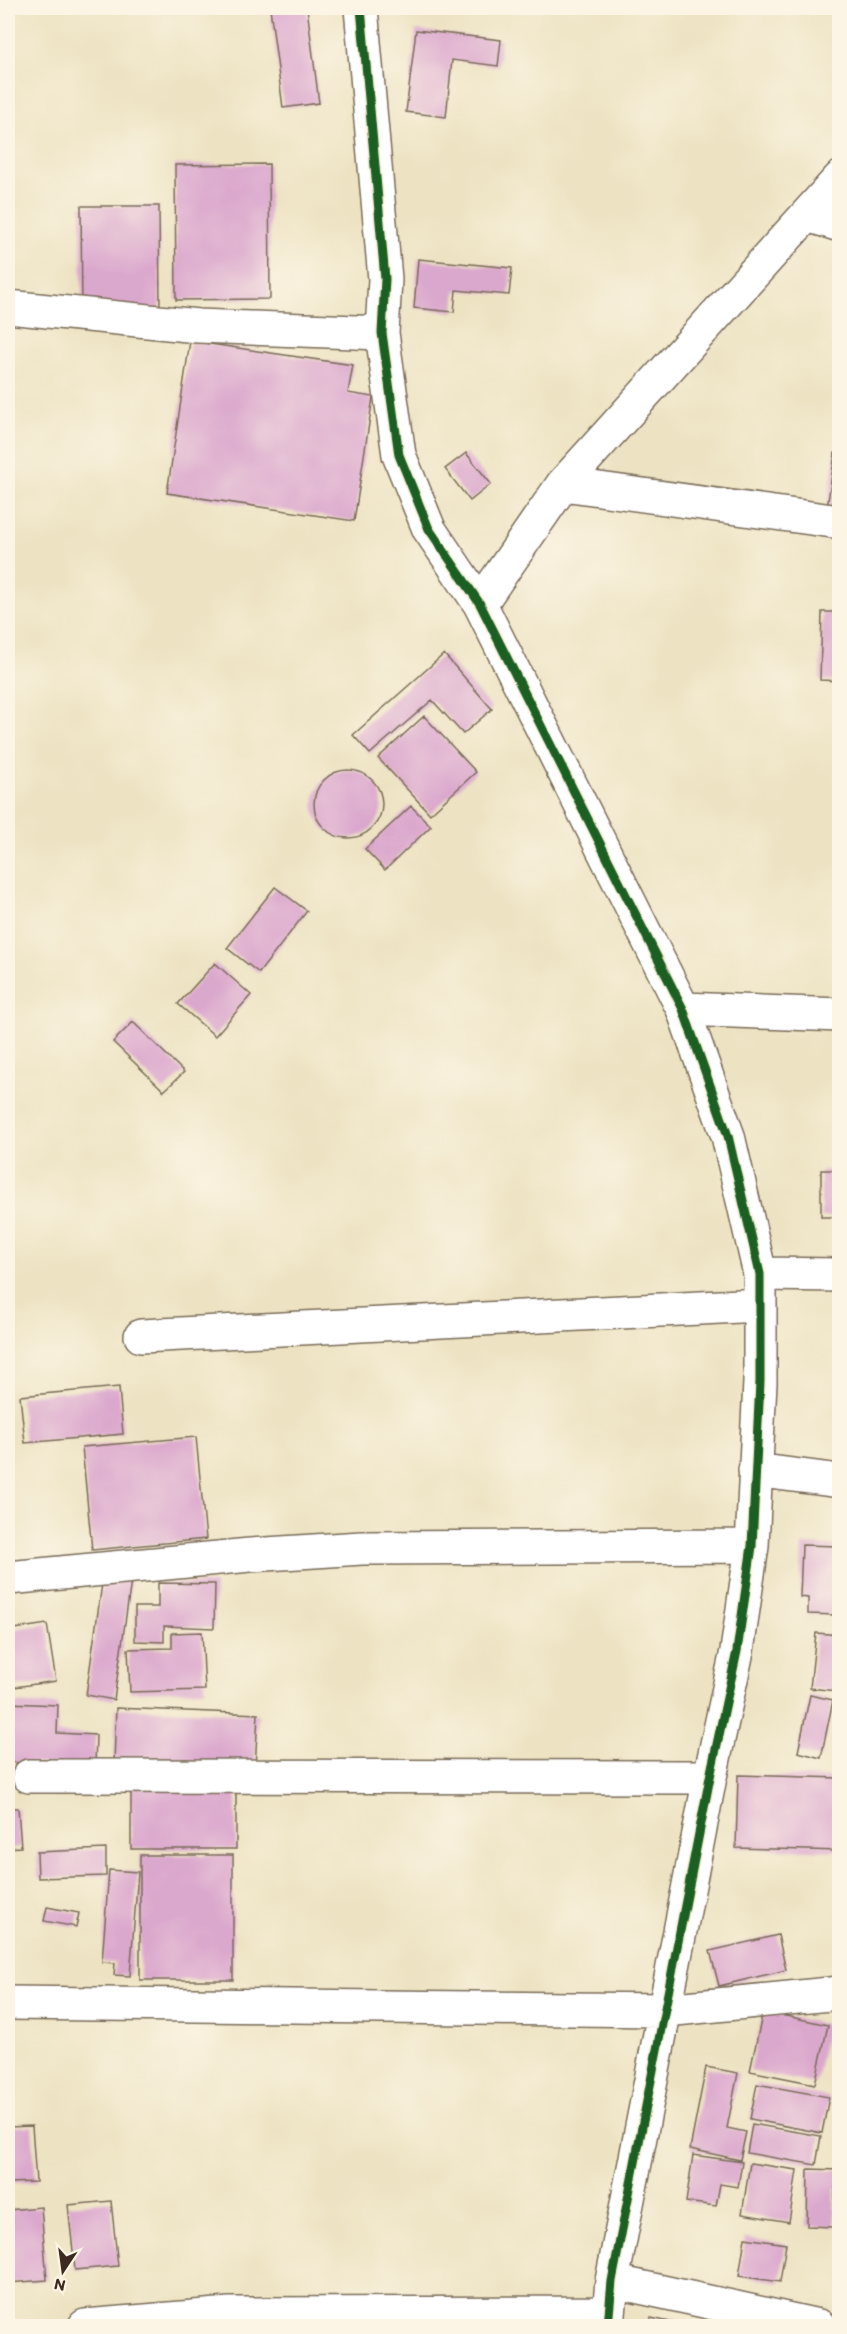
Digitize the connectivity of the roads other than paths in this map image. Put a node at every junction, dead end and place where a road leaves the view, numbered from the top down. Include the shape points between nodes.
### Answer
1 (362, 8) edge
2 (840, 178) edge
3 (807, 215) junction
4 (840, 225) edge
5 (8, 307) edge
6 (382, 333) junction
7 (563, 484) junction
8 (840, 522) edge
9 (480, 604) junction
10 (683, 1009) junction
11 (840, 1015) edge
12 (840, 1275) edge
13 (760, 1290) junction
14 (141, 1336) dead end
15 (756, 1470) junction
16 (840, 1481) edge
17 (752, 1546) junction
18 (8, 1578) edge
19 (29, 1776) dead end
20 (710, 1777) junction
21 (840, 1993) edge
22 (8, 2003) edge
23 (665, 2010) junction
24 (610, 2307) edge
25 (85, 2326) edge
26 (819, 2326) edge

1 - 6 street via 385,279
2 - 3 street
3 - 4 street
3 - 7 street
5 - 6 street via 198,326
6 - 9 street via 399,455 429,529
7 - 8 street
7 - 9 street
9 - 10 street
10 - 11 street
10 - 13 street via 728,1136
12 - 13 street
13 - 14 street
13 - 15 street
15 - 16 street
15 - 17 street
17 - 18 street via 362,1548
17 - 20 street via 737,1651
19 - 20 street
20 - 23 street
21 - 23 street
22 - 23 street
23 - 24 street
24 - 25 street via 230,2314
24 - 26 street

